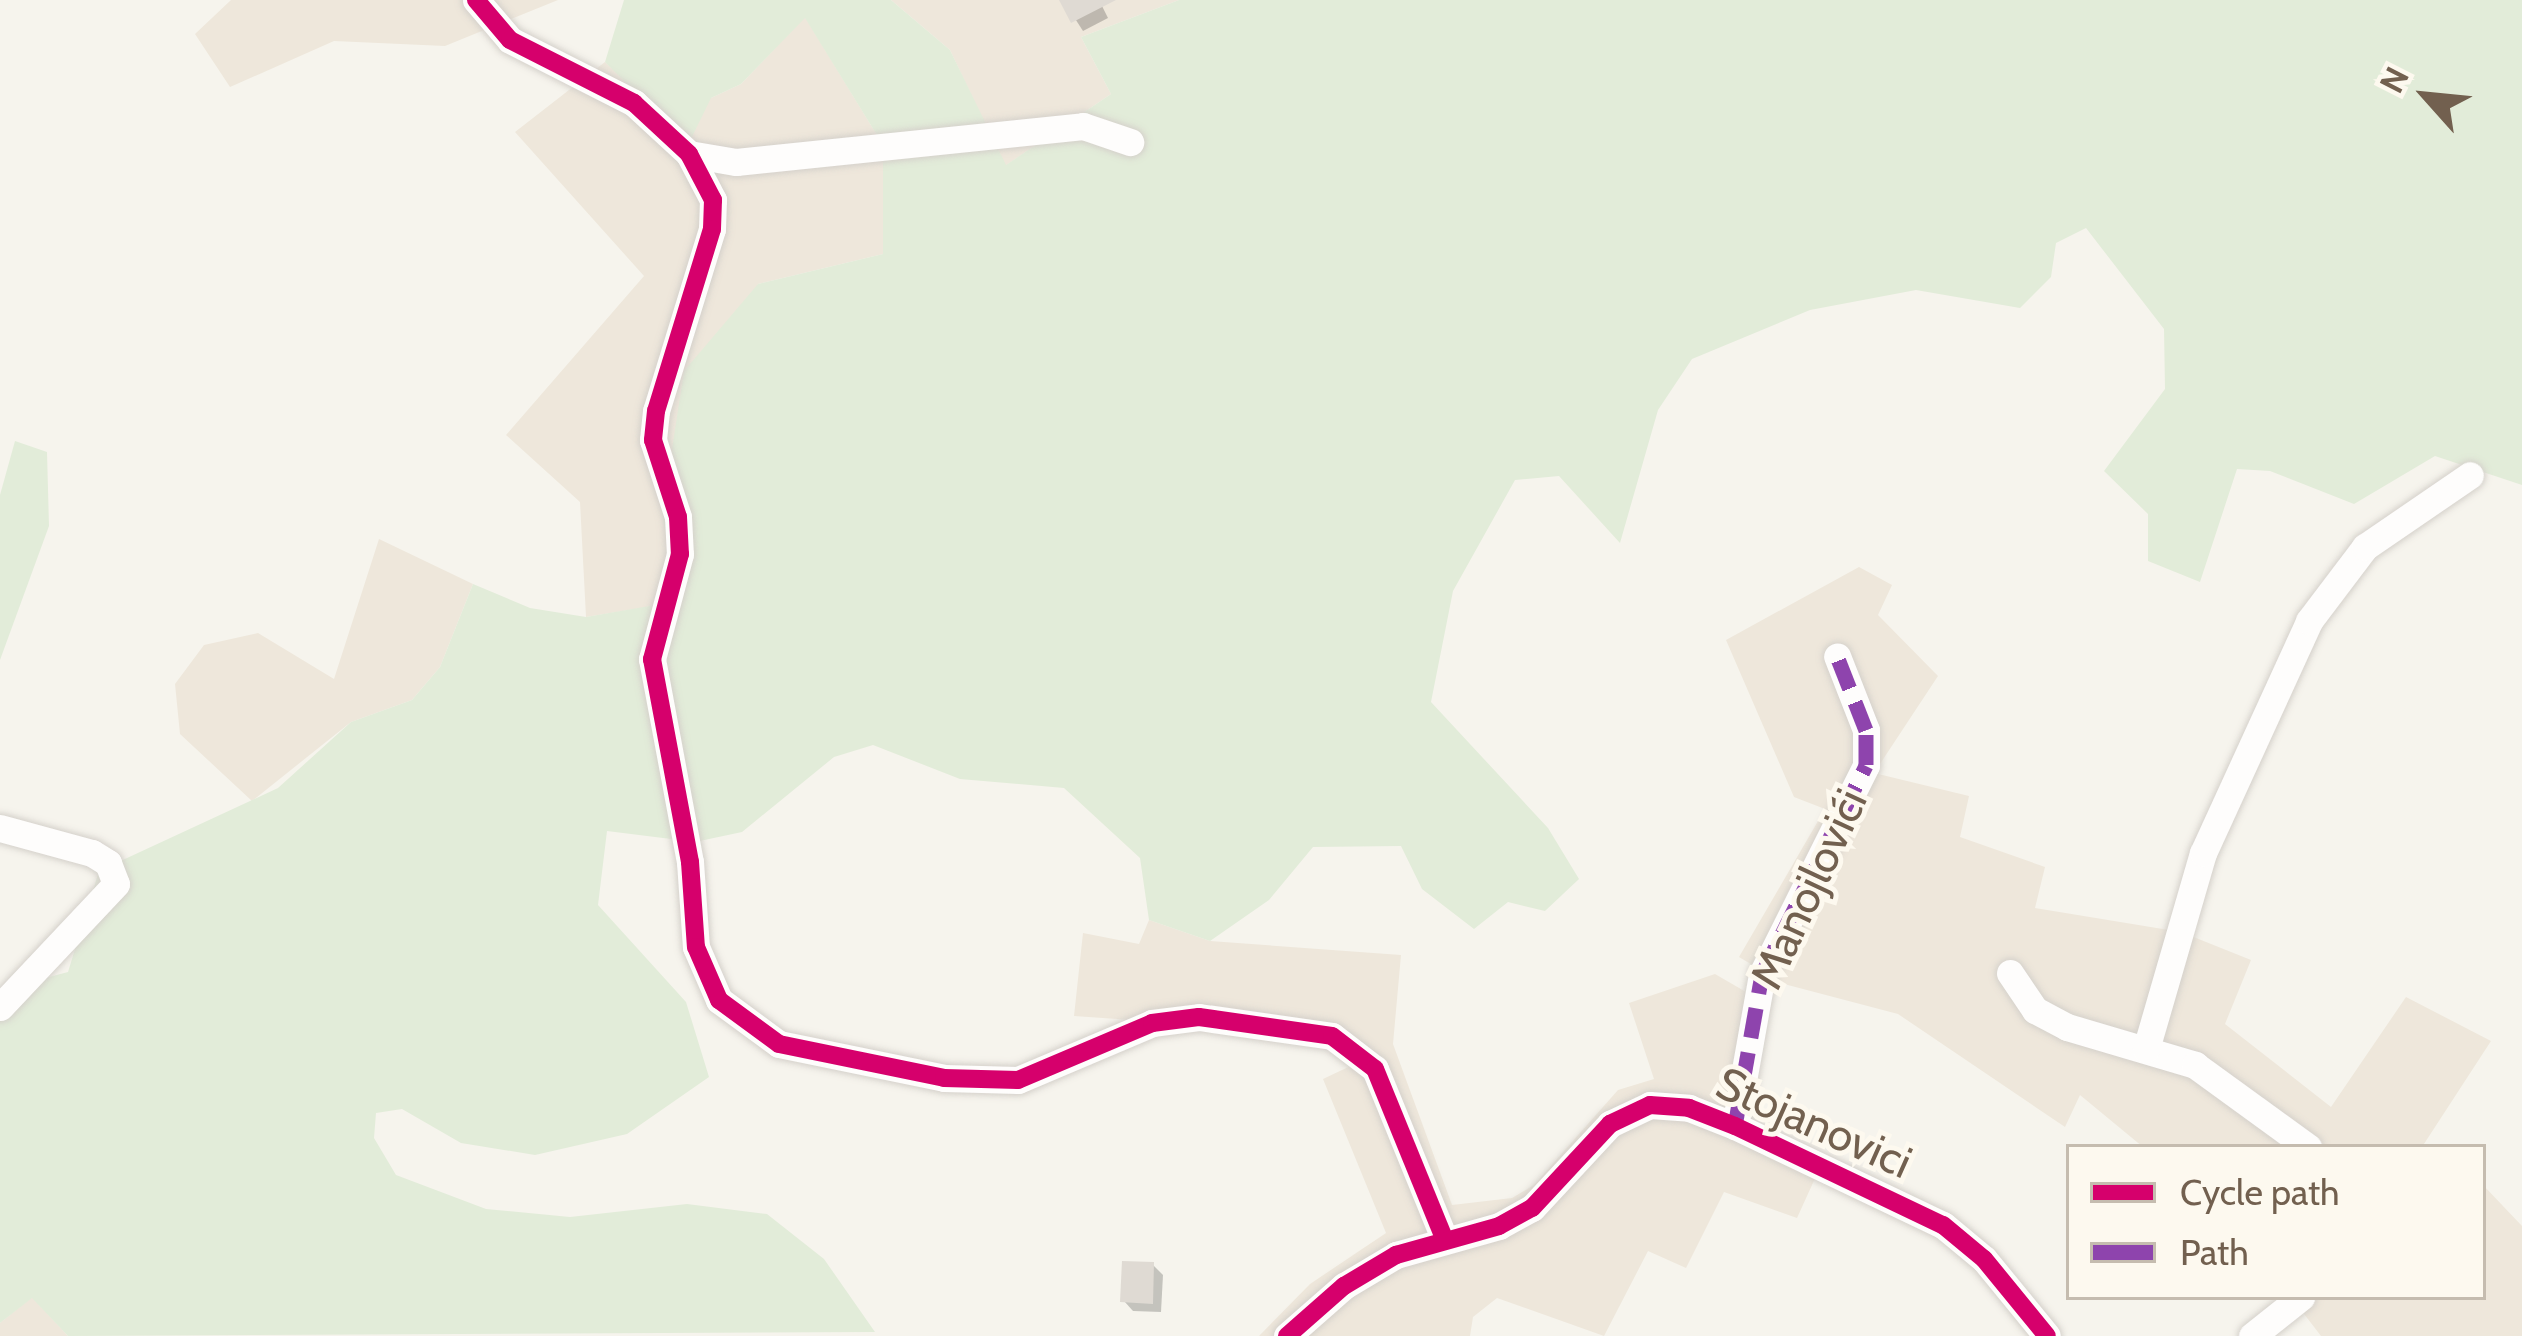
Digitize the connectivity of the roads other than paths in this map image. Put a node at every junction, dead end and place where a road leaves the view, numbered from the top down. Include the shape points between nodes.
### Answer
1 (476, 0) edge
2 (1130, 142) dead end
3 (689, 154) junction
4 (2470, 476) dead end
5 (1838, 656) dead end
6 (0, 828) edge
7 (2010, 973) dead end
8 (0, 1007) edge
9 (2146, 1048) junction
10 (1735, 1126) junction
11 (2304, 1144) edge
12 (1443, 1237) junction
13 (2297, 1300) edge
14 (1287, 1336) edge
15 (2047, 1336) edge
16 (2252, 1336) edge

1 - 3 street via 510,40 615,88
2 - 3 street via 1083,126 736,162
3 - 12 street via 713,200 712,229 656,411 652,440 678,517 680,554 652,659 690,862 697,947 719,1000 779,1044 944,1078 1018,1081 1152,1024 1199,1017 1332,1036 1375,1069
4 - 9 street via 2365,547 2309,621 2203,853
5 - 10 street, Manojlovići via 1862,713 1866,765 1762,974
6 - 8 street via 92,853 108,863 116,884
7 - 9 street via 2035,1010
9 - 11 street via 2195,1064
10 - 12 street, Stojanovici via 1670,1105 1632,1111 1532,1208 1499,1226
10 - 15 street, Stojanovici via 1943,1225 1984,1259
12 - 14 street, Stojanovici via 1366,1270
13 - 16 street

